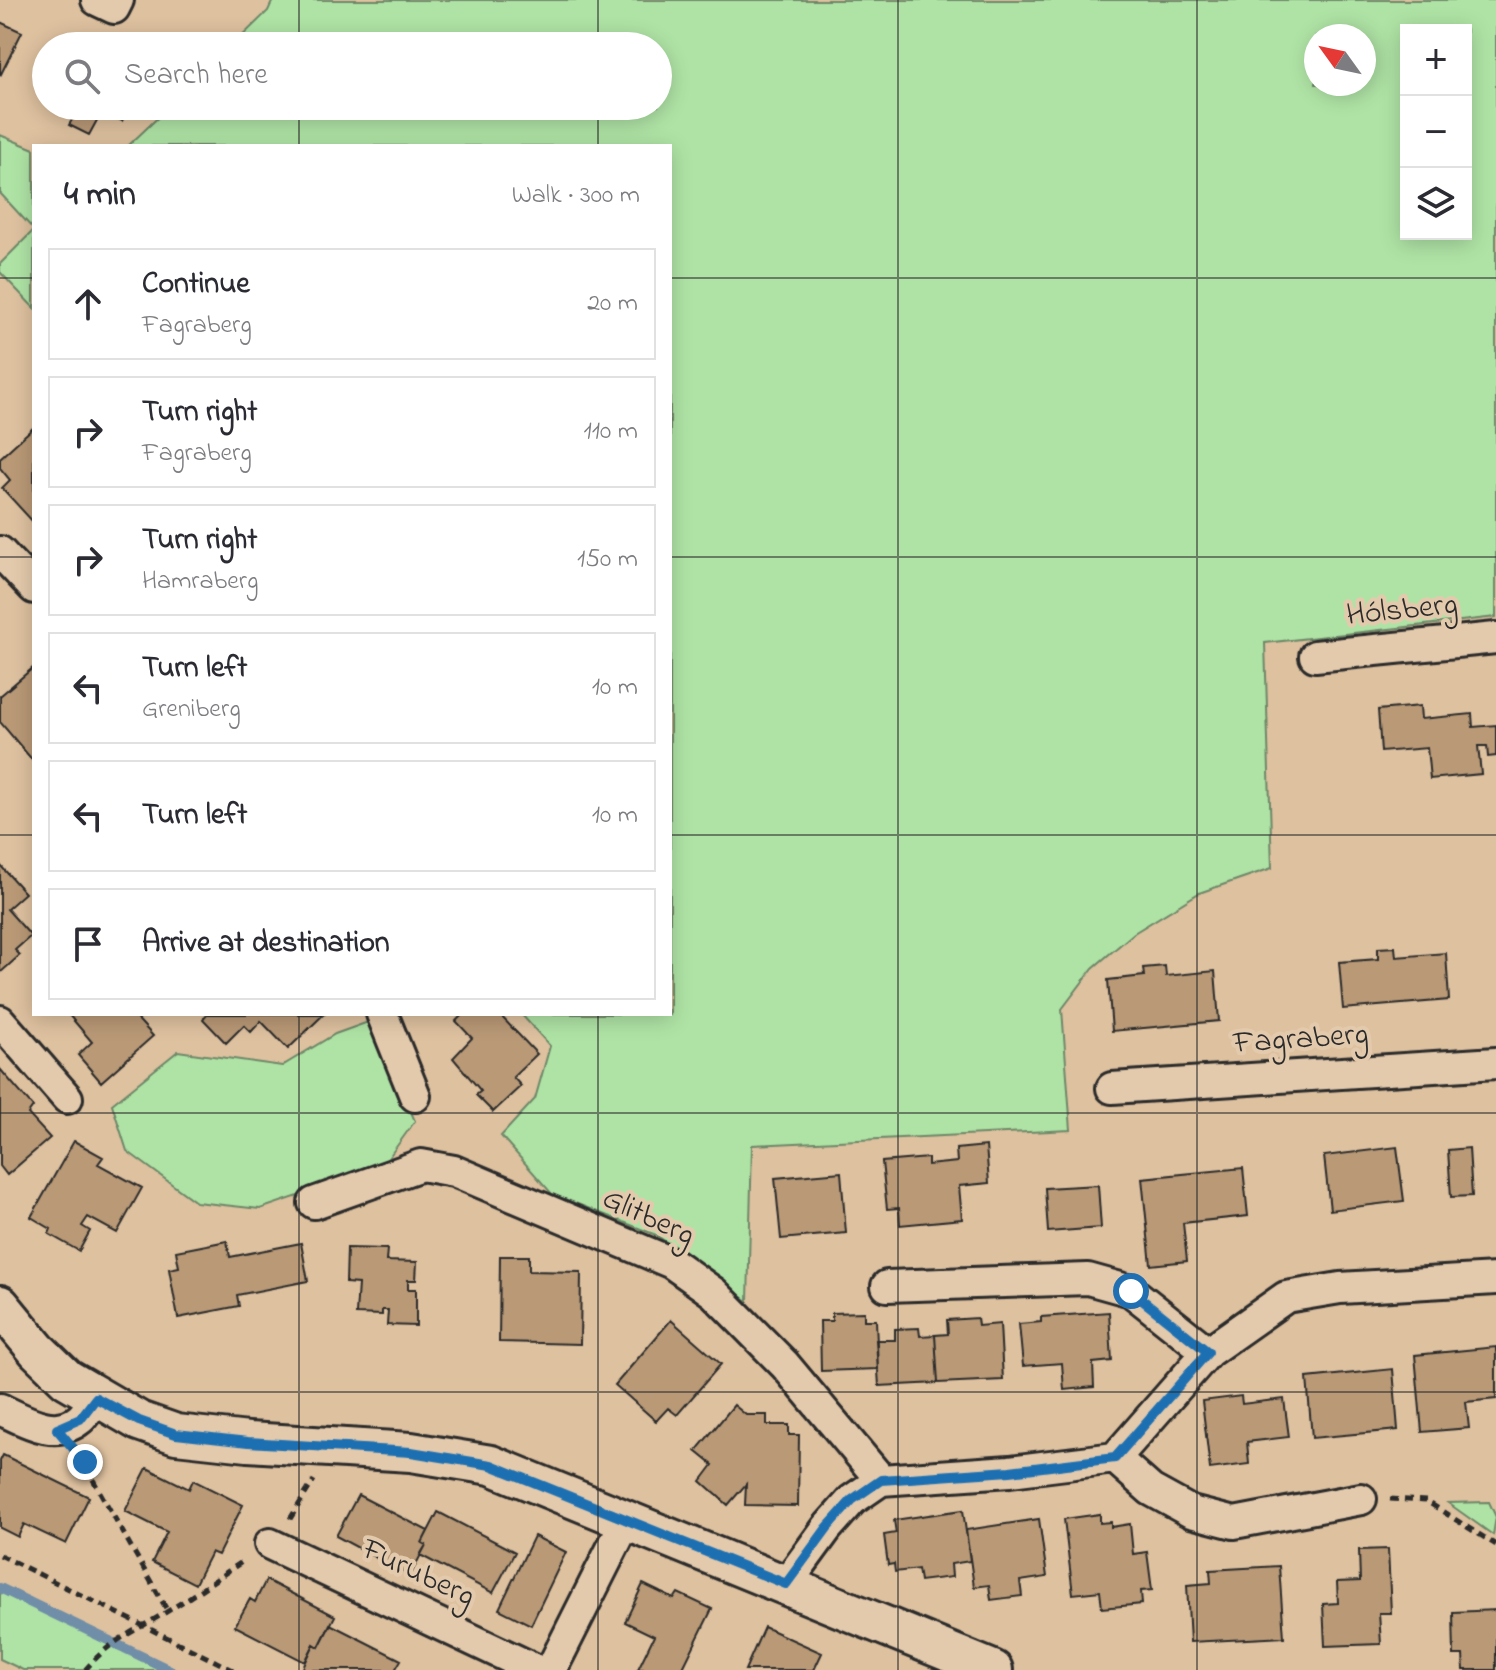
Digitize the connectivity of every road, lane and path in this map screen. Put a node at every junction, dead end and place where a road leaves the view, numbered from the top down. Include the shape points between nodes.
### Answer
1 (97, 0) edge
2 (118, 0) edge
3 (0, 552) edge
4 (32, 586) edge
5 (1496, 638) edge
6 (1315, 656) dead end
7 (383, 1016) edge
8 (0, 1021) edge
9 (1496, 1063) edge
10 (1112, 1088) dead end
11 (415, 1096) dead end
12 (67, 1098) dead end
13 (314, 1203) dead end
14 (1496, 1279) edge
15 (887, 1286) dead end
16 (0, 1305) edge
17 (1208, 1352) junction
18 (96, 1398) junction
19 (0, 1409) edge
20 (57, 1429) junction
21 (1115, 1458) junction
22 (881, 1480) junction
23 (1361, 1499) joint
24 (626, 1521) junction
25 (270, 1544) dead end
26 (1496, 1545) edge
27 (0, 1555) edge
28 (786, 1584) junction
29 (167, 1610) dead end
30 (124, 1634) dead end
31 (85, 1670) edge
32 (233, 1670) edge
33 (536, 1670) edge
34 (551, 1670) edge
35 (993, 1670) edge

1 - 2 street via 114,8
3 - 4 street
5 - 6 street, Hólsberg
7 - 11 street
8 - 12 street
9 - 10 street, Fagraberg
13 - 22 street, Glitberg via 421,1165 454,1171 672,1263 714,1293 785,1365
14 - 17 street via 1340,1288 1286,1297
15 - 17 street via 1088,1279 1131,1291
16 - 18 street via 57,1369
17 - 21 street
18 - 20 street via 80,1419
18 - 24 street via 176,1434 411,1452 491,1465
19 - 20 street
20 - 29 path via 85,1462
21 - 22 street
21 - 23 street via 1151,1490 1191,1512 1234,1523
22 - 28 street via 852,1500
23 - 26 path via 1426,1501
24 - 28 street
24 - 34 street
25 - 33 street, Furuberg
27 - 32 path
28 - 35 street
30 - 31 path

